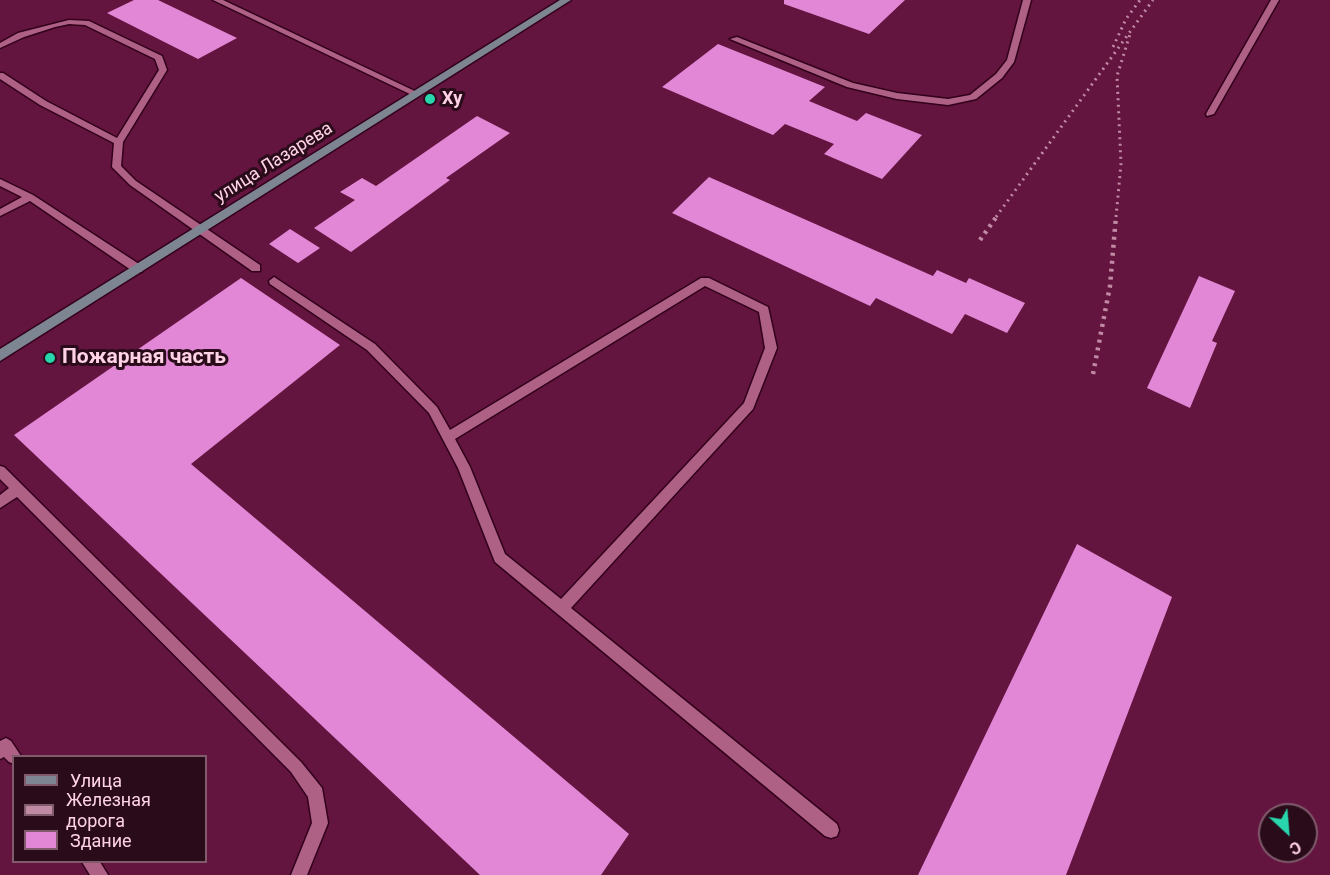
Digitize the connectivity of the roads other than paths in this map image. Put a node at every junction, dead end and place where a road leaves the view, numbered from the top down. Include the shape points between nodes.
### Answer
1 (217, 0) edge
2 (566, 0) edge
3 (1027, 0) edge
4 (1275, 0) edge
5 (734, 39) dead end
6 (0, 46) edge
7 (0, 75) edge
8 (417, 94) junction
9 (1210, 114) dead end
10 (119, 142) junction
11 (0, 182) edge
12 (30, 197) junction
13 (0, 213) edge
14 (200, 230) junction
15 (256, 268) dead end
16 (138, 269) junction
17 (274, 281) dead end
18 (0, 356) edge
19 (448, 437) junction
20 (0, 471) edge
21 (18, 489) junction
22 (0, 502) edge
23 (561, 609) junction
24 (0, 751) edge
25 (13, 755) edge
26 (831, 830) dead end
27 (299, 875) edge

1 - 8 lane
2 - 8 main road, улица Лазарева
3 - 5 lane via 1011,60 999,76 973,97 948,102 850,85
4 - 9 lane
6 - 10 lane via 21,35 69,21 86,23 159,58 163,70
7 - 10 lane via 43,103
8 - 14 main road, улица Лазарева
10 - 14 lane via 116,162 122,173
11 - 12 lane
12 - 13 lane
12 - 16 lane
14 - 15 lane
14 - 16 main road, улица Лазарева
16 - 18 main road, улица Лазарева
17 - 19 lane via 371,347 433,410
19 - 23 lane via 500,558
19 - 23 lane via 705,281 764,310 771,348 749,406
20 - 21 lane
21 - 22 lane
21 - 27 lane via 296,767 316,794 320,823
23 - 26 lane
24 - 25 lane via 6,746

